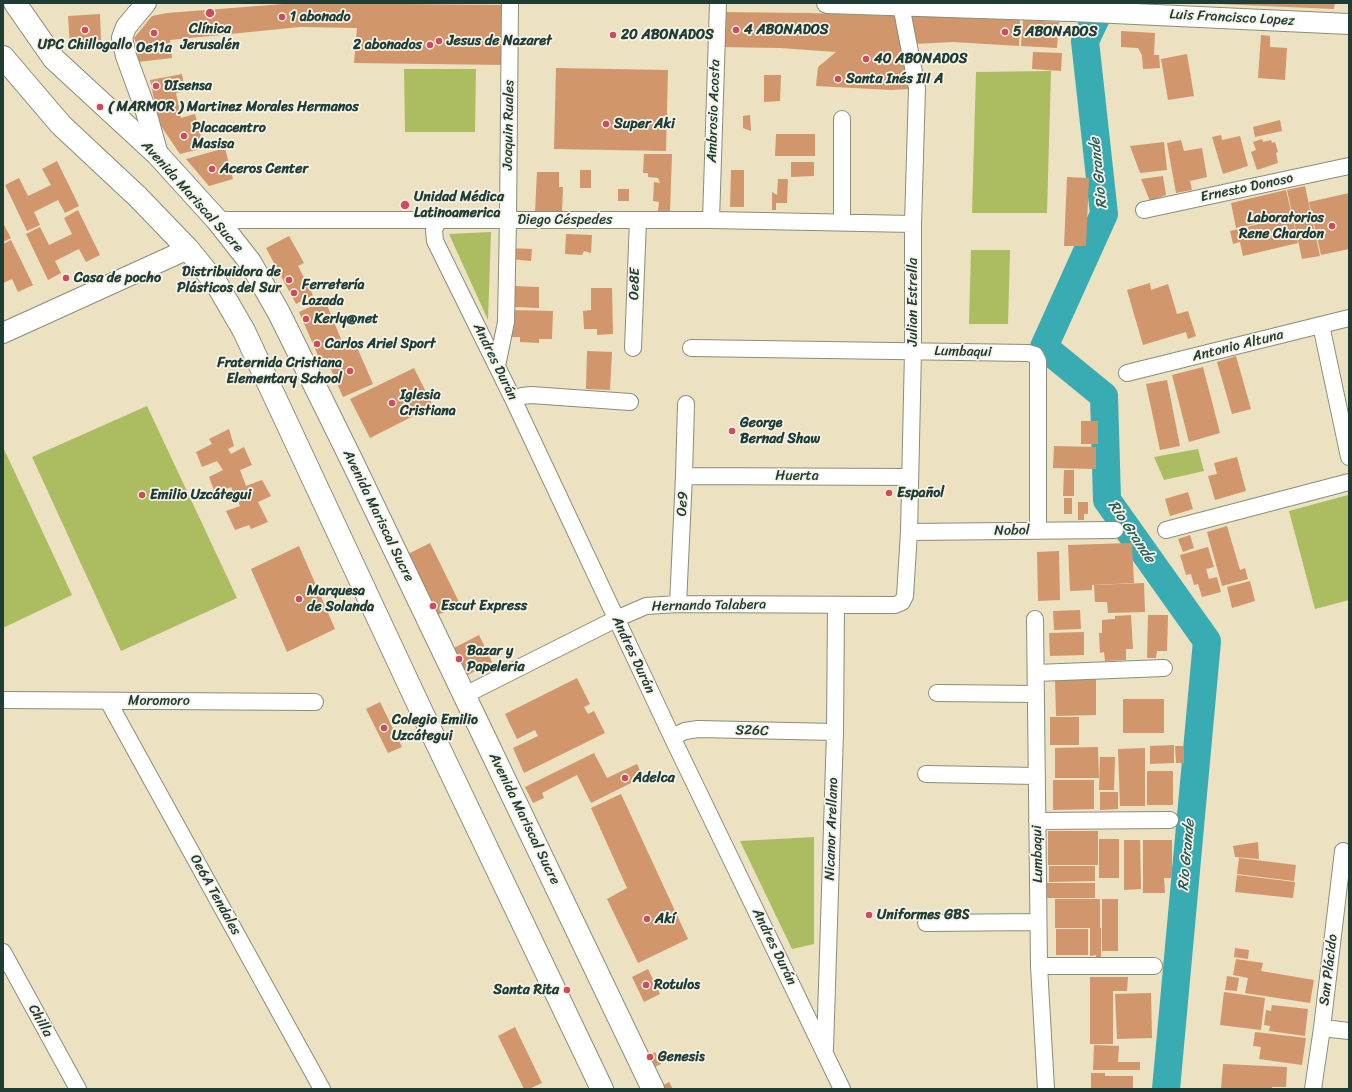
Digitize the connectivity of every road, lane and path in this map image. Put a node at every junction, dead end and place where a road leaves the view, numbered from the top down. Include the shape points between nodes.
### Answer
1 (15, 3) edge
2 (146, 3) edge
3 (510, 3) edge
4 (718, 3) edge
5 (827, 3) edge
6 (901, 4) edge
7 (1349, 22) edge
8 (3, 57) edge
9 (842, 119) dead end
10 (158, 155) junction
11 (1349, 166) edge
12 (1144, 210) dead end
13 (439, 219) junction
14 (217, 220) junction
15 (508, 220) junction
16 (638, 220) junction
17 (711, 220) junction
18 (842, 222) junction
19 (913, 224) junction
20 (188, 249) junction
21 (1349, 318) edge
22 (1321, 325) junction
23 (3, 333) edge
24 (632, 348) dead end
25 (691, 348) dead end
26 (913, 351) junction
27 (497, 366) junction
28 (1126, 373) dead end
29 (514, 400) junction
30 (630, 402) dead end
31 (686, 404) dead end
32 (1349, 457) edge
33 (684, 476) junction
34 (910, 477) junction
35 (1349, 482) edge
36 (1038, 530) junction
37 (1115, 530) dead end
38 (1166, 530) dead end
39 (909, 532) junction
40 (902, 602) joint
41 (678, 604) junction
42 (836, 606) junction
43 (616, 619) junction
44 (1036, 619) dead end
45 (1164, 668) dead end
46 (1036, 673) junction
47 (937, 693) dead end
48 (1036, 694) junction
49 (465, 695) junction
50 (3, 700) edge
51 (108, 701) junction
52 (315, 702) dead end
53 (835, 732) junction
54 (672, 737) junction
55 (926, 774) dead end
56 (1037, 776) junction
57 (1170, 820) dead end
58 (1037, 821) junction
59 (1343, 851) dead end
60 (1038, 922) junction
61 (926, 923) dead end
62 (3, 952) edge
63 (1039, 966) junction
64 (1154, 966) dead end
65 (1322, 1028) junction
66 (1349, 1031) edge
67 (825, 1053) junction
68 (78, 1089) edge
69 (322, 1089) edge
70 (602, 1089) edge
71 (653, 1089) edge
72 (842, 1089) edge
73 (1046, 1089) edge
74 (1313, 1089) edge

1 - 10 main road, Avenida Mariscal Sucre via 54,59
2 - 10 street via 126,27 122,38
3 - 15 street, Joaquin Ruales
4 - 17 street, Ambrosio Acosta
5 - 6 street, Luis Francisco Lopez
6 - 7 street, Luis Francisco Lopez
6 - 19 street, Julian Estrella via 917,88
8 - 20 main road via 62,125
9 - 18 street
10 - 14 main road, Avenida Mariscal Sucre
11 - 12 street, Ernesto Donoso
13 - 14 street, Diego Céspedes
13 - 15 street, Diego Céspedes
13 - 27 street, Andres Durán via 434,230 436,241
14 - 49 main road, Avenida Mariscal Sucre via 250,262 279,313
15 - 16 street, Diego Céspedes
15 - 27 street, Joaquin Ruales via 506,322
16 - 17 street, Diego Céspedes
16 - 24 street, Oe8E
17 - 18 street, Diego Céspedes
18 - 19 street, Diego Céspedes
19 - 26 street, Julian Estrella
20 - 23 street
20 - 70 main road via 218,286 244,331 418,706
21 - 22 street, Antonio Altuna
22 - 28 street, Antonio Altuna
22 - 32 street
25 - 26 street, Lumbaqui
26 - 34 street, Julian Estrella
26 - 36 street, Lumbaqui via 1035,355 1038,361
27 - 29 street, Andres Durán
29 - 30 street via 531,395
29 - 43 street, Andres Durán
31 - 33 street, Oe9
33 - 34 street, Huerta
33 - 41 street, Oe9
34 - 39 street, Julian Estrella
35 - 38 street
36 - 37 street, Nobol
36 - 39 street, Nobol
39 - 40 street, Julian Estrella via 905,596
40 - 42 street, Hernando Talabera via 895,605
41 - 42 street, Hernando Talabera
41 - 43 street, Hernando Talabera via 646,606
42 - 53 street, Nicanor Arellano
43 - 49 street, Hernando Talabera
43 - 54 street, Andres Durán
44 - 46 street, Lumbaqui
45 - 46 street
46 - 48 street, Lumbaqui
47 - 48 street
48 - 56 street, Lumbaqui
49 - 71 main road, Avenida Mariscal Sucre
50 - 51 street, Moromoro
51 - 52 street, Moromoro
51 - 69 street, Oe6A Tendales
53 - 54 street, S26C via 698,730 685,731
53 - 67 street, Nicanor Arellano
54 - 67 street, Andres Durán
55 - 56 street
56 - 58 street, Lumbaqui
57 - 58 street
58 - 60 street, Lumbaqui
59 - 65 street, San Plácido
60 - 61 street
60 - 63 street, Lumbaqui
62 - 68 street, Chilla
63 - 64 street
63 - 73 street, Lumbaqui
65 - 66 street
65 - 74 street, San Plácido
67 - 72 street, Andres Durán

